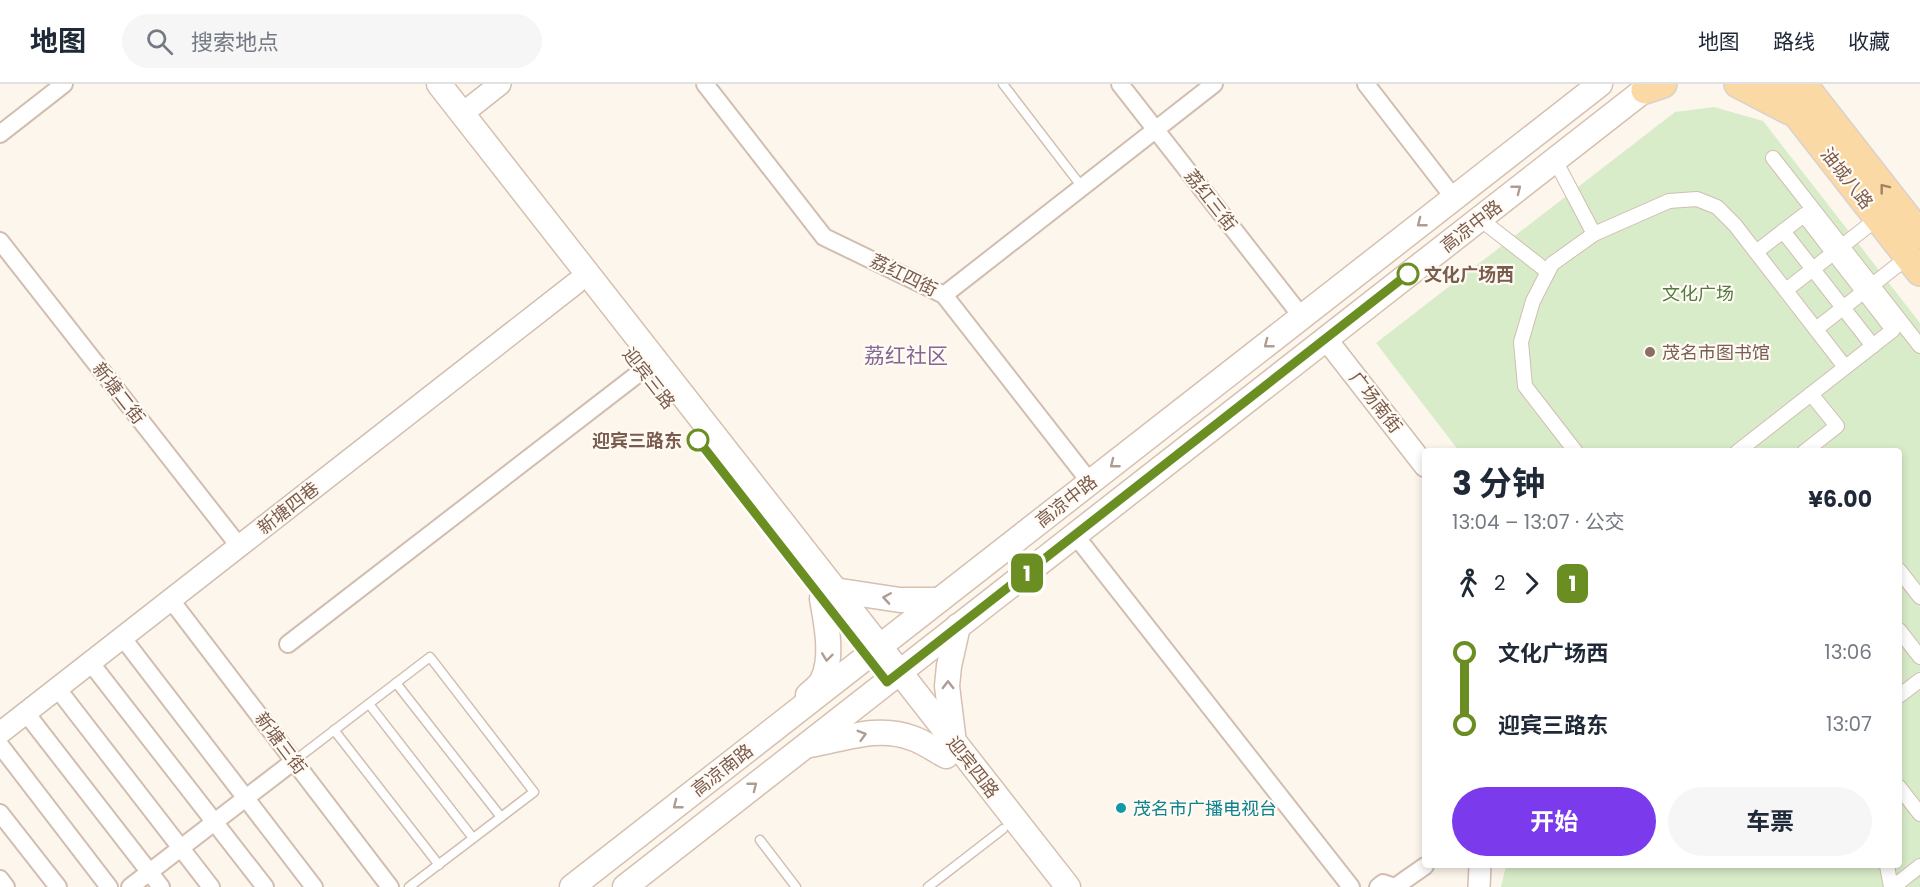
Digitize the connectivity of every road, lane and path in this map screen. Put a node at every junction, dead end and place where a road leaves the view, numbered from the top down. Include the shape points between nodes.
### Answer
1 (64, 84) edge
2 (420, 84) edge
3 (439, 84) edge
4 (500, 84) edge
5 (705, 84) edge
6 (1003, 84) edge
7 (1120, 84) edge
8 (1214, 84) edge
9 (1366, 84) edge
10 (1600, 84) edge
11 (1738, 84) edge
12 (1773, 84) edge
13 (1654, 86) edge
14 (1804, 94) edge
15 (462, 114) junction
16 (1558, 116) junction
17 (1156, 129) junction
18 (0, 134) edge
19 (1578, 142) junction
20 (1773, 158) dead end
21 (1555, 160) junction
22 (1082, 187) junction
23 (1454, 198) junction
24 (1878, 218) junction
25 (1480, 219) junction
26 (1783, 231) junction
27 (1594, 234) junction
28 (0, 241) edge
29 (1837, 250) junction
30 (1756, 252) junction
31 (1916, 254) edge
32 (1813, 269) junction
33 (1548, 272) junction
34 (576, 283) junction
35 (1868, 289) junction
36 (1786, 290) junction
37 (944, 295) junction
38 (1843, 308) junction
39 (1302, 317) junction
40 (1816, 329) junction
41 (1326, 339) junction
42 (1872, 345) junction
43 (1920, 346) edge
44 (1845, 367) junction
45 (643, 370) junction
46 (1811, 394) junction
47 (1573, 448) edge
48 (1742, 448) edge
49 (1809, 448) edge
50 (1422, 462) edge
51 (1090, 482) junction
52 (1075, 535) junction
53 (1020, 537) junction
54 (239, 546) junction
55 (1040, 563) junction
56 (1902, 574) edge
57 (828, 594) junction
58 (1920, 597) edge
59 (171, 600) junction
60 (939, 600) junction
61 (958, 626) junction
62 (1902, 634) edge
63 (122, 637) junction
64 (288, 644) dead end
65 (1919, 654) edge
66 (90, 662) junction
67 (882, 666) junction
68 (1920, 680) edge
69 (396, 683) junction
70 (57, 688) junction
71 (1902, 694) edge
72 (369, 704) junction
73 (26, 712) junction
74 (786, 719) junction
75 (334, 730) junction
76 (0, 733) edge
77 (0, 745) edge
78 (805, 746) junction
79 (950, 750) junction
80 (294, 761) junction
81 (705, 783) junction
82 (1902, 792) edge
83 (246, 798) junction
84 (724, 809) junction
85 (0, 813) edge
86 (1920, 814) edge
87 (501, 817) junction
88 (214, 822) junction
89 (1003, 829) junction
90 (473, 838) junction
91 (760, 840) dead end
92 (181, 848) junction
93 (439, 864) junction
94 (1920, 866) edge
95 (1422, 868) edge
96 (1480, 868) edge
97 (1887, 868) edge
98 (149, 872) junction
99 (0, 879) edge
100 (6, 887) edge
101 (58, 887) edge
102 (109, 887) edge
103 (130, 887) edge
104 (161, 887) edge
105 (211, 887) edge
106 (265, 887) edge
107 (314, 887) edge
108 (390, 887) edge
109 (410, 887) edge
110 (572, 887) edge
111 (625, 887) edge
112 (796, 887) edge
113 (928, 887) edge
114 (1049, 887) edge
115 (1068, 887) edge
116 (1351, 887) edge
117 (1378, 887) edge
118 (1479, 887) edge
119 (1892, 887) edge

1 - 18 street
2 - 34 main road, 迎宾三路
3 - 15 main road, 迎宾三路
4 - 15 street
5 - 37 street, 荔红四街 via 824,237
6 - 22 lane
7 - 17 street, 荔红三街
8 - 17 street
9 - 23 street
10 - 16 main road, 高凉中路
11 - 14 main road
12 - 14 main road, 油城八路
13 - 19 main road, 高凉中路
14 - 24 main road, 油城八路
31 -> 14 main road, 油城八路
15 - 57 main road, 迎宾三路
16 - 19 main road
16 - 23 main road, 高凉中路
17 - 22 street
17 - 39 street, 荔红三街
19 - 21 main road, 高凉中路
20 - 29 street
25 -> 21 main road, 高凉中路
21 - 27 street
22 - 37 street
23 -> 39 main road, 高凉中路
24 - 29 street
24 - 31 main road, 油城八路
25 - 33 street
25 - 41 main road, 高凉中路
26 - 29 street via 1803,215
26 - 30 street
26 - 32 street
27 - 30 street via 1669,201 1697,199 1717,207
27 - 33 street via 1552,264
28 - 54 street, 新塘二街
29 - 32 street
29 - 35 street
30 - 36 street
31 - 35 street
32 - 36 street
32 - 38 street
33 - 47 street via 1533,301 1521,342 1525,386
34 - 45 main road, 迎宾三路
34 - 54 street, 新塘四巷
35 - 38 street
35 - 42 street via 1893,330
35 - 43 street
36 - 40 street
37 - 51 street, 荔红四街
38 - 40 street
38 - 42 street
39 -> 51 main road, 高凉中路
40 - 44 street
41 - 50 street, 广场南街
41 - 52 main road, 高凉中路
42 - 44 street
44 - 46 street
45 - 57 main road, 迎宾三路
45 - 64 street
46 - 48 street
46 - 49 street via 1837,426
51 - 53 main road, 高凉中路
52 - 55 main road, 高凉中路
52 - 116 street
53 - 55 main road
53 - 60 main road, 高凉中路
54 - 59 street, 新塘四巷
55 - 61 main road, 高凉中路
56 - 58 street
60 -> 57 main road
57 - 67 main road, 迎宾三路
57 -> 74 main road via 829,640 822,680
59 - 63 street, 新塘四巷
59 - 80 street, 新塘三街
60 - 67 main road, 高凉中路
61 - 67 main road, 高凉中路
79 -> 61 main road via 947,686
62 - 65 street
63 - 66 street, 新塘四巷
63 - 83 street
66 - 70 street, 新塘四巷
66 - 88 street
67 - 74 main road, 高凉南路
67 - 78 main road, 高凉南路
67 - 79 main road, 迎宾四路
68 - 71 street
69 - 72 lane
69 - 87 lane
69 - 87 lane via 430,657 534,792
70 - 73 street, 新塘四巷
70 - 92 street
72 - 75 lane
72 - 90 lane
73 - 76 street, 新塘四巷
73 - 98 street
74 - 81 main road, 高凉南路
75 - 80 lane
75 - 93 lane
77 - 102 street
78 -> 79 main road via 873,732 898,734
84 -> 78 main road, 高凉南路
79 - 89 main road, 迎宾四路
79 - 115 main road, 迎宾四路
80 - 83 street
80 - 108 street, 新塘三街
81 - 84 main road
81 -> 110 main road, 高凉南路
82 - 86 street
83 - 88 street
83 - 107 street
84 - 111 main road, 高凉南路
85 - 101 street
87 - 90 lane
88 - 92 street
88 - 106 street
89 - 113 lane
89 - 114 main road, 迎宾四路
90 - 93 lane
91 - 112 lane
92 - 98 street
92 - 105 street
93 - 109 lane
94 - 119 street
95 - 117 street via 1395,887 1383,883
96 - 118 street
97 - 119 street
98 - 103 street
98 - 104 street
99 - 100 street

